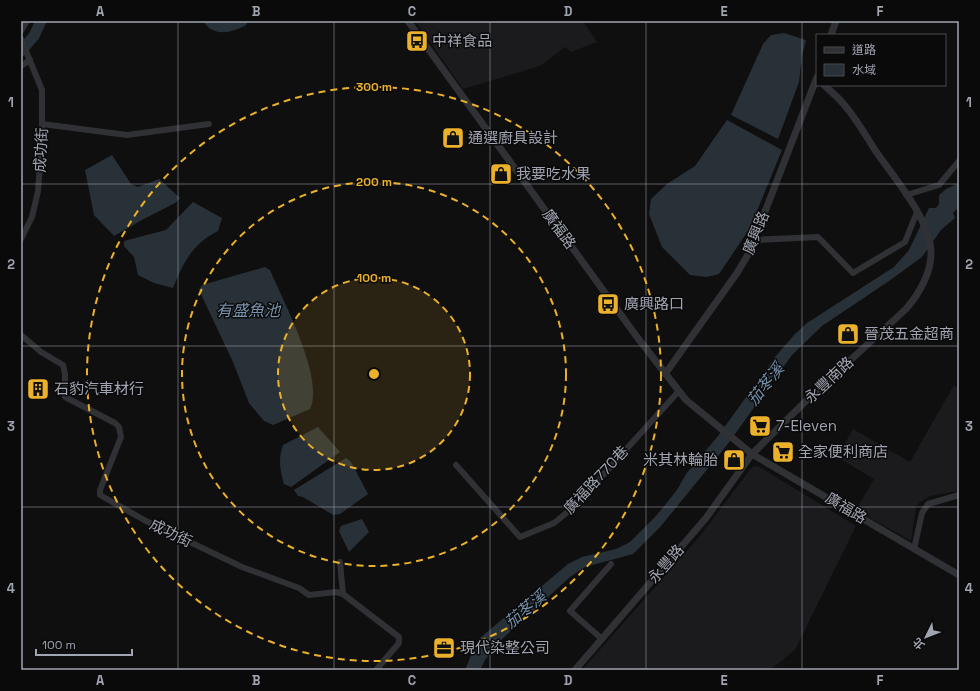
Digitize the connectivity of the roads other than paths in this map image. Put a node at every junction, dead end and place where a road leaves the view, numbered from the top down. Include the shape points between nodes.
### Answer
1 (27, 21) edge
2 (408, 21) edge
3 (836, 21) edge
4 (21, 31) edge
5 (831, 34) edge
6 (21, 39) edge
7 (30, 60) junction
8 (21, 66) edge
9 (816, 80) edge
10 (825, 86) edge
11 (42, 124) junction
12 (209, 124) dead end
13 (959, 161) edge
14 (906, 195) junction
15 (917, 212) junction
16 (21, 240) edge
17 (754, 240) junction
18 (21, 336) edge
19 (665, 374) junction
20 (678, 392) junction
21 (752, 454) junction
22 (456, 465) dead end
23 (959, 495) edge
24 (914, 549) junction
25 (340, 562) dead end
26 (611, 564) dead end
27 (959, 575) edge
28 (343, 594) junction
29 (602, 639) junction
30 (376, 670) edge
31 (575, 670) edge

1 - 4 street
2 - 19 street, 廣福路
3 - 5 street
6 - 7 street, 成功街
7 - 8 street
7 - 11 street, 成功街 via 42,90
9 - 17 street, 廣興路
10 - 14 street via 846,106
11 - 12 street via 127,135
11 - 16 street, 成功街 via 38,191 32,217
13 - 14 street via 939,185
14 - 15 street
15 - 17 street via 905,242 853,273 818,237
15 - 21 street, 永豐南路 via 929,242 931,262 918,294
17 - 19 street, 廣興路 via 737,273
18 - 28 street, 成功街 via 63,365 65,397 119,427 121,437 100,495 146,521 242,567 299,588 309,595 336,592
19 - 20 street, 廣福路
20 - 21 street, 廣福路
20 - 22 street, 廣福路770巷 via 575,506 554,523 520,537
21 - 24 street, 廣福路
21 - 29 street, 永豐路 via 706,518
23 - 24 street via 928,504 922,513
24 - 27 street, 廣福路
25 - 28 street
26 - 29 street via 570,611
28 - 30 street via 399,637 399,643
29 - 31 street, 永豐路

